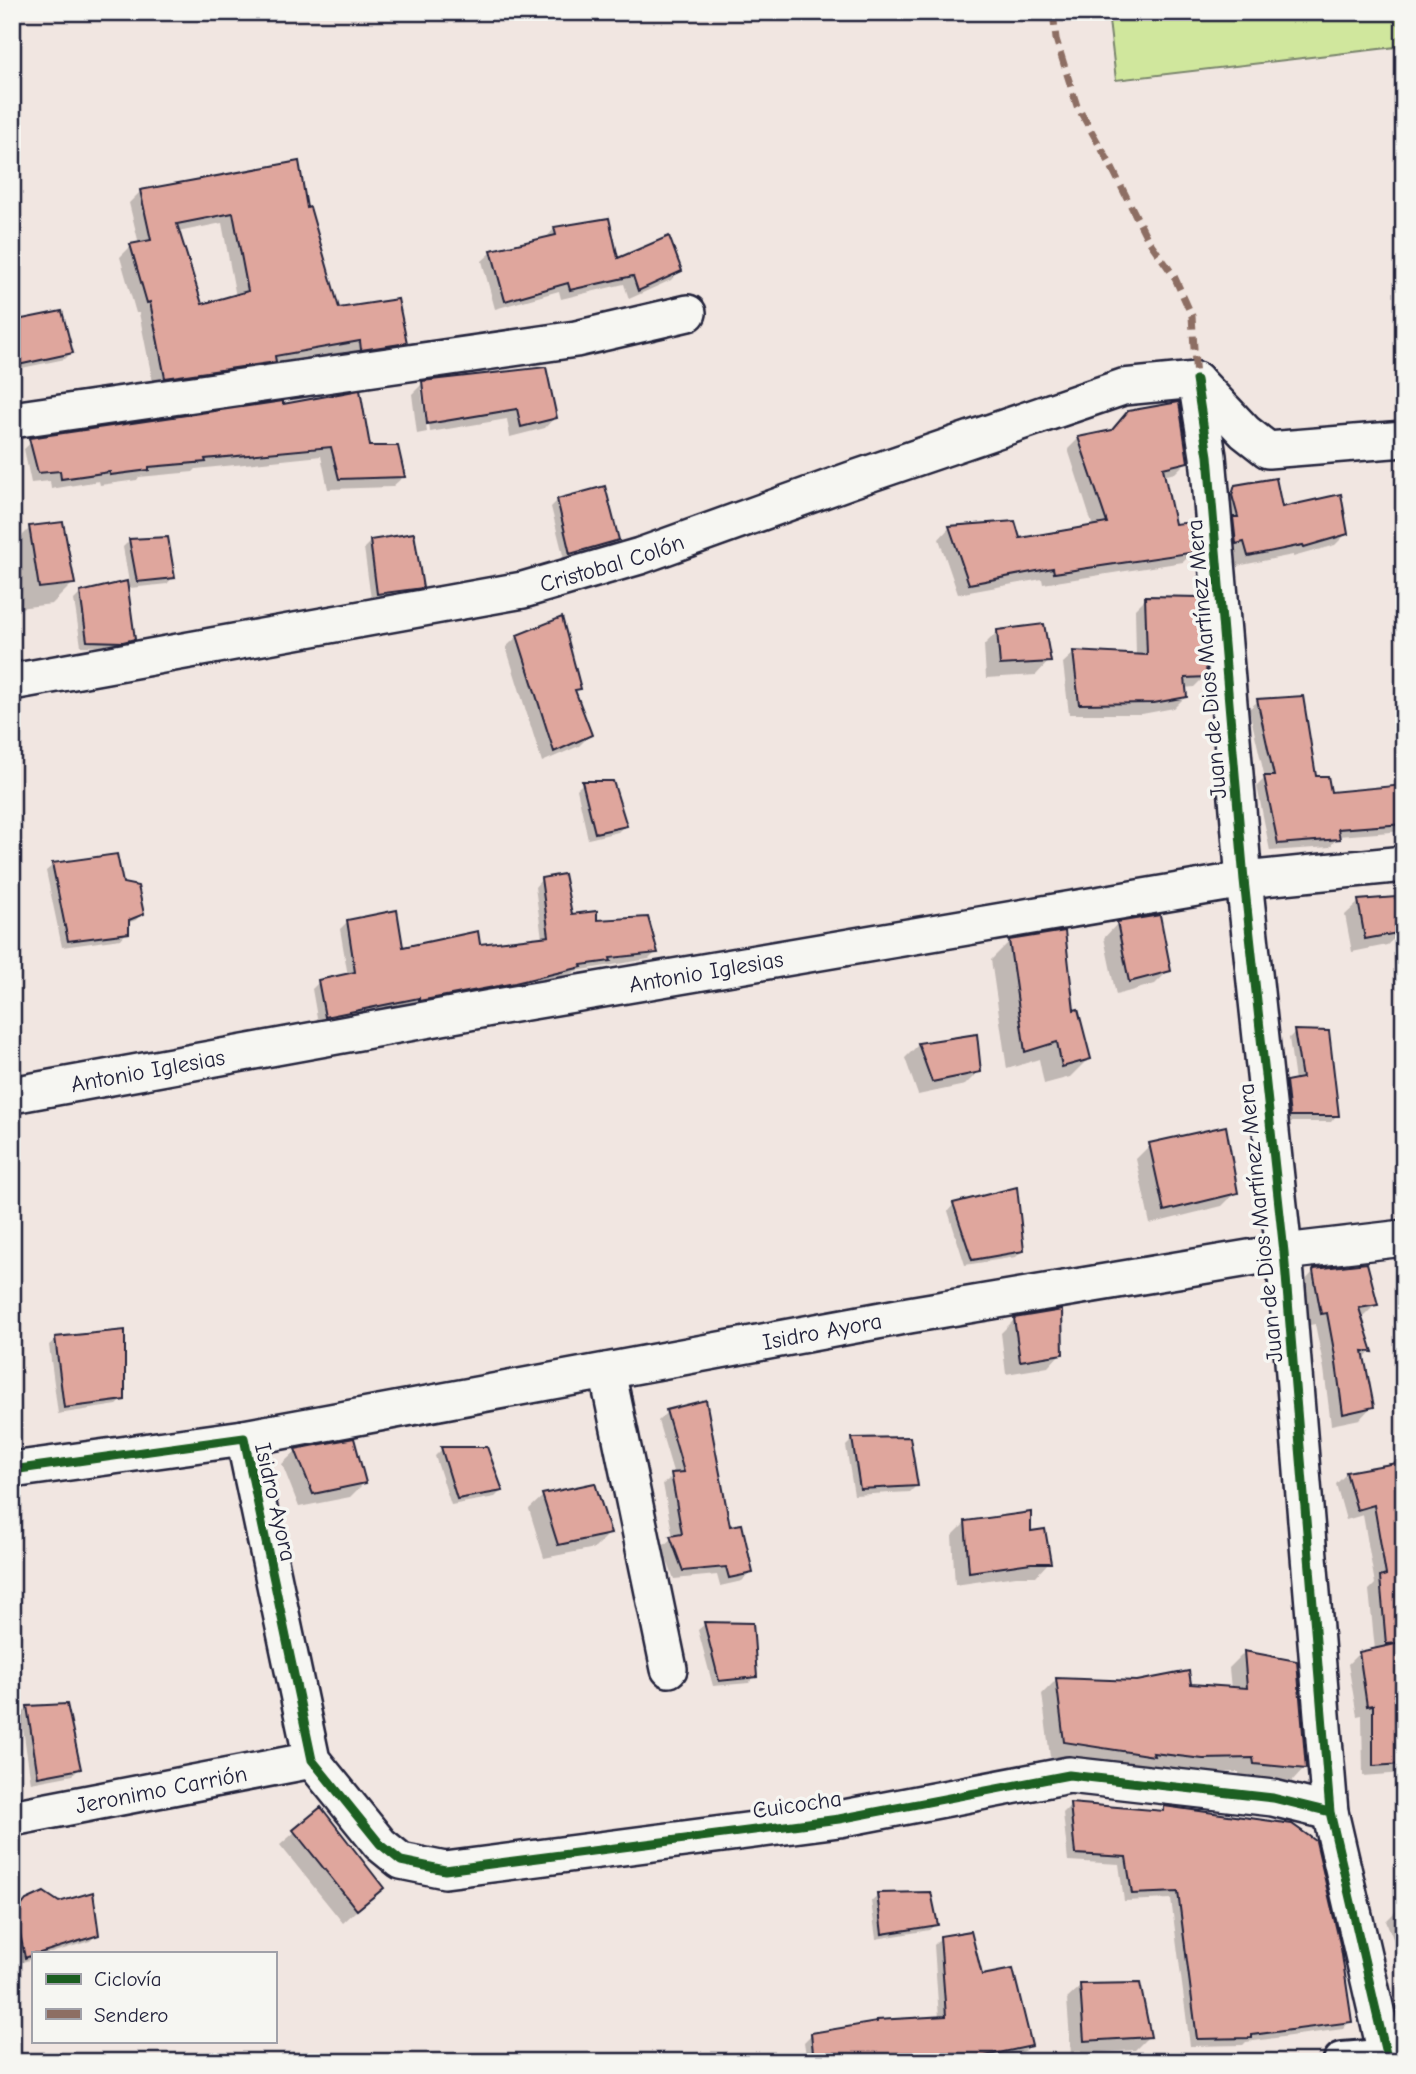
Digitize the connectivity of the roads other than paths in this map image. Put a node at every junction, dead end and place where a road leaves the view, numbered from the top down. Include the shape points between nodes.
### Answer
1 (688, 313) dead end
2 (1196, 380) junction
3 (12, 420) edge
4 (1404, 439) edge
5 (1268, 450) junction
6 (1208, 456) junction
7 (12, 682) edge
8 (1404, 864) edge
9 (1244, 880) junction
10 (12, 1095) edge
11 (1404, 1238) edge
12 (1284, 1252) junction
13 (607, 1371) junction
14 (244, 1438) junction
15 (12, 1470) edge
16 (669, 1669) dead end
17 (312, 1760) junction
18 (1330, 1812) junction
19 (12, 1818) edge
20 (1395, 2058) edge
21 (1343, 2062) edge

1 - 3 street via 576,339
2 - 5 street
2 - 6 street, Juan de Dios Martínez Mera
2 - 7 street, Cristobal Colón via 1123,387 640,556 523,590
4 - 5 street
5 - 6 street
6 - 9 street, Juan de Dios Martínez Mera
8 - 9 street, Antonio Iglesias
9 - 10 street, Antonio Iglesias
9 - 12 street, Juan de Dios Martínez Mera
11 - 12 street, Isidro Ayora
12 - 13 street, Isidro Ayora
12 - 18 street, Juan de Dios Martínez Mera
13 - 14 street, Isidro Ayora
13 - 16 street
14 - 15 street, Isidro Ayora
14 - 17 street, Isidro Ayora
17 - 18 street, Cuicocha via 380,1844 401,1861 445,1870 839,1819 1069,1775 1272,1798
17 - 19 street, Jeronimo Carrión
18 - 20 street, Juan de Dios Martínez Mera
20 - 21 street

